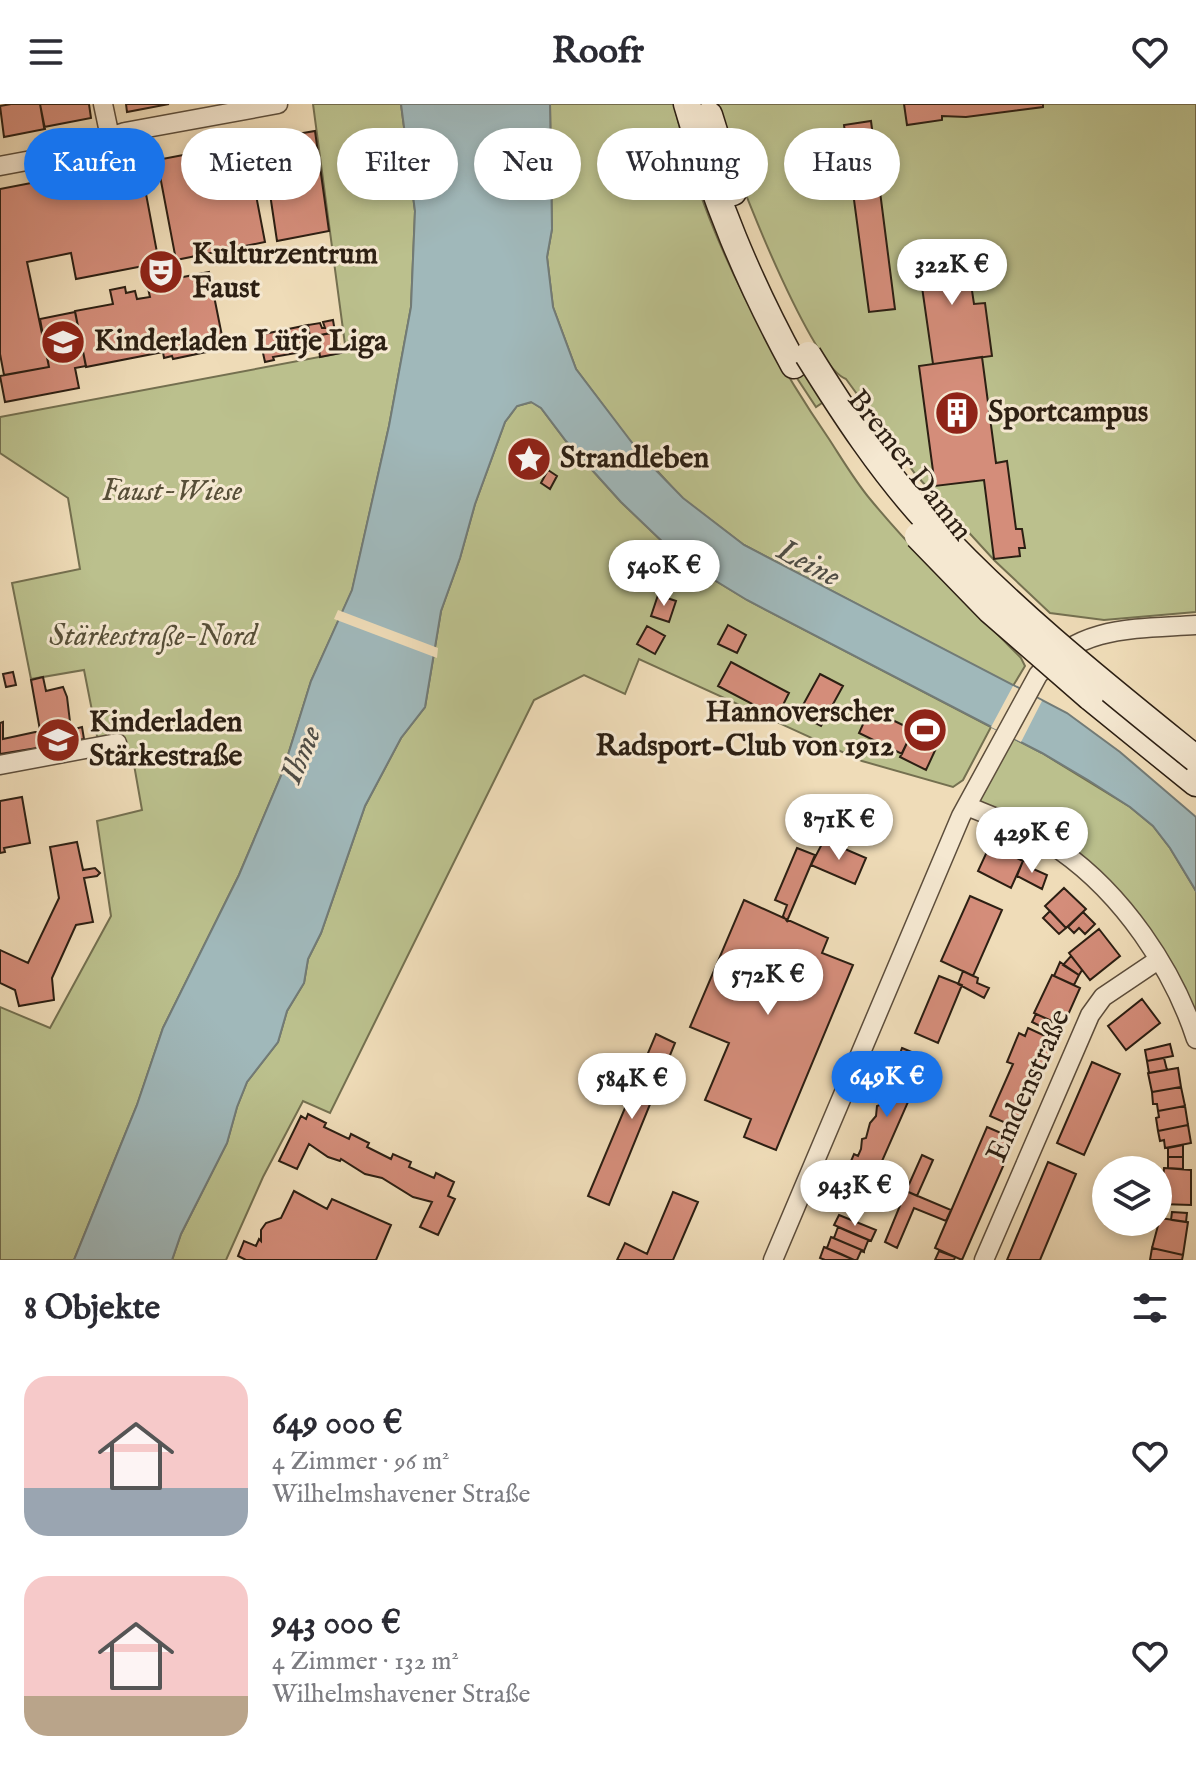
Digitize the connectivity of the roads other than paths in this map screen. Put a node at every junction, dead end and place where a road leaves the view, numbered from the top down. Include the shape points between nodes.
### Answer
1 (103, 104) edge
2 (278, 104) edge
3 (687, 104) edge
4 (706, 104) edge
5 (108, 128) edge
6 (147, 128) edge
7 (24, 162) edge
8 (0, 166) edge
9 (803, 363) junction
10 (1196, 625) edge
11 (1055, 656) junction
12 (117, 743) dead end
13 (1196, 759) edge
14 (7, 761) edge
15 (1196, 783) edge
16 (967, 806) junction
17 (1158, 960) junction
18 (1196, 1039) edge
19 (773, 1260) edge
20 (984, 1260) edge

1 - 5 street
2 - 6 street
3 - 9 main road, Bremer Damm via 756,296
4 - 9 main road, Bremer Damm via 746,226
7 - 8 street
9 - 11 street via 883,480 933,539
9 - 13 main road, Bremer Damm, bridge via 928,521 1003,597
9 - 15 main road, Bremer Damm, bridge via 878,487 934,553 1036,652
10 - 11 street via 1096,635
11 - 16 street via 1038,675
12 - 14 street
16 - 17 street via 1061,850 1118,905
16 - 19 street
17 - 18 street
17 - 20 street, Emdenstraße via 1103,997 1090,1015

